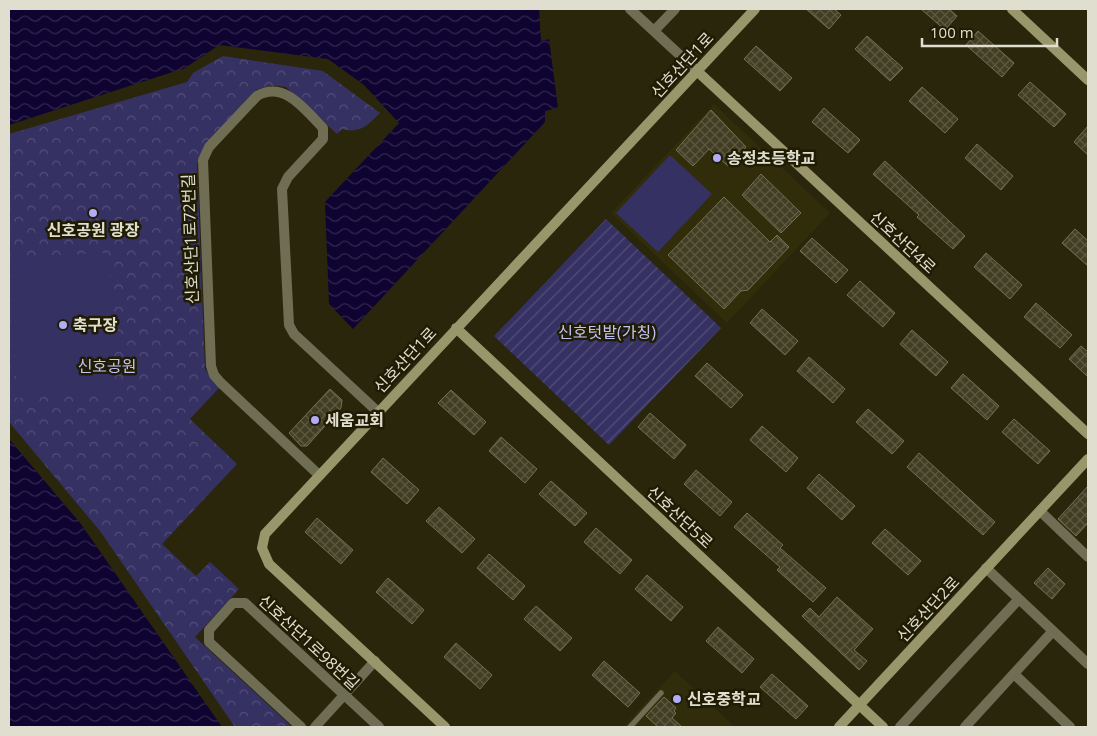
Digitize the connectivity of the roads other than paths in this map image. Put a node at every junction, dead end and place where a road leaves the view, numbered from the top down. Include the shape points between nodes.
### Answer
1 (630, 9) edge
2 (675, 9) edge
3 (754, 9) edge
4 (1012, 9) edge
5 (654, 31) junction
6 (696, 71) junction
7 (1088, 80) edge
8 (456, 328) junction
9 (378, 412) junction
10 (1088, 434) edge
11 (1088, 459) edge
12 (319, 475) junction
13 (1040, 511) junction
14 (1088, 556) edge
15 (986, 568) junction
16 (1019, 599) junction
17 (1053, 631) junction
18 (375, 661) junction
19 (1088, 664) edge
20 (1014, 674) junction
21 (661, 694) dead end
22 (344, 695) junction
23 (860, 705) junction
24 (969, 724) edge
25 (300, 727) edge
26 (315, 727) edge
27 (379, 727) edge
28 (446, 727) edge
29 (630, 727) edge
30 (839, 727) edge
31 (884, 727) edge
32 (900, 727) edge
33 (980, 727) edge
34 (1070, 727) edge

1 - 5 street
2 - 5 street
3 - 6 main road, 신호산단1로
4 - 7 main road
5 - 6 street
6 - 8 main road, 신호산단1로
6 - 10 main road, 신호산단4로
8 - 9 main road, 신호산단1로
8 - 23 main road, 신호산단5로
9 - 12 main road, 신호산단1로
9 - 12 street, 신호산단1로72번길 via 294,334 289,325 282,189 288,177 323,140 324,132 290,97 280,91 266,92 257,96 209,147 203,160 211,366 221,383
11 - 13 main road, 신호산단2로
12 - 18 main road, 신호산단1로 via 268,530 262,544 263,554 269,564
13 - 14 street
13 - 15 main road, 신호산단2로
15 - 16 street
15 - 23 main road, 신호산단2로
16 - 17 street
16 - 32 street
17 - 19 street
17 - 20 street
18 - 22 street
18 - 28 main road, 신호산단1로
20 - 24 street
20 - 34 street
21 - 29 lane
22 - 25 street, 신호산단1로98번길 via 245,603 233,604 209,630 209,642
22 - 26 street
22 - 27 street, 신호산단1로98번길
23 - 30 main road, 신호산단2로
23 - 31 main road, 신호산단5로
24 - 33 street

